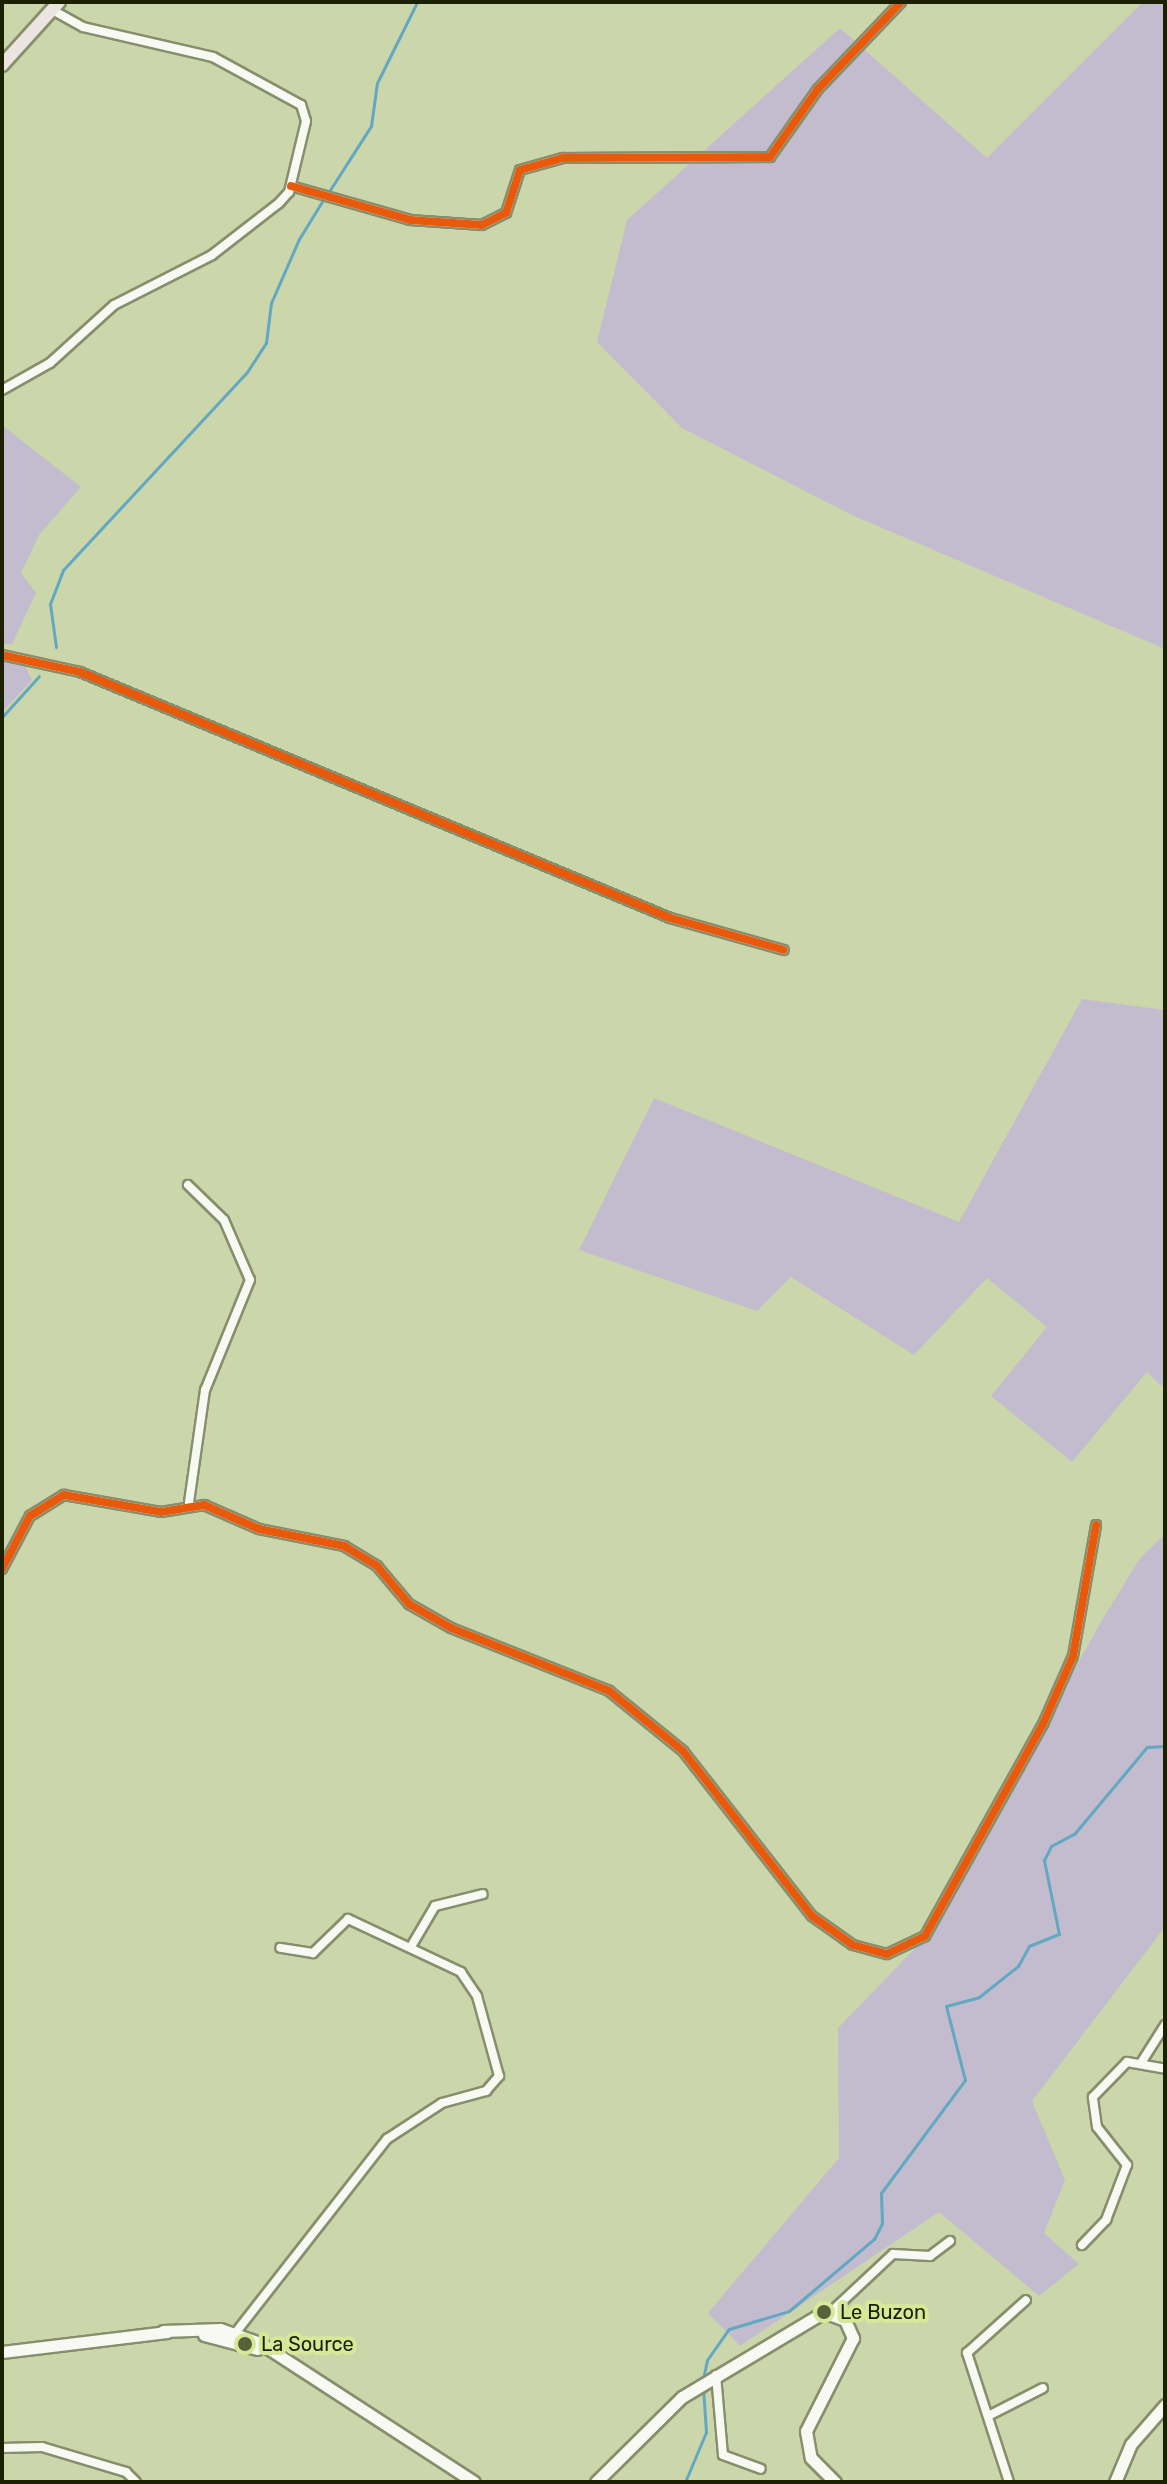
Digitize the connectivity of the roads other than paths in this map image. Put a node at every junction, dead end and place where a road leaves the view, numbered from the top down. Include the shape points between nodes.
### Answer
1 (901, 2) edge
2 (56, 6) edge
3 (2, 65) edge
4 (291, 186) junction
5 (2, 390) edge
6 (2, 655) edge
7 (784, 950) dead end
8 (188, 1185) dead end
9 (189, 1503) junction
10 (1096, 1525) dead end
11 (2, 1569) edge
12 (483, 1894) dead end
13 (412, 1945) junction
14 (280, 1948) dead end
15 (1165, 2025) edge
16 (1141, 2063) junction
17 (1165, 2069) edge
18 (950, 2241) dead end
19 (1082, 2245) dead end
20 (1026, 2300) dead end
21 (831, 2312) junction
22 (163, 2331) junction
23 (236, 2333) junction
24 (222, 2338) junction
25 (2, 2352) edge
26 (310, 2377) junction
27 (709, 2379) junction
28 (1043, 2388) dead end
29 (1165, 2405) edge
30 (992, 2414) junction
31 (2, 2448) edge
32 (761, 2469) dead end
33 (136, 2482) edge
34 (474, 2482) edge
35 (596, 2482) edge
36 (835, 2482) edge
37 (1009, 2482) edge
38 (1115, 2482) edge

1 - 4 street via 818,89 778,152 759,160 563,158 520,170 506,213 482,225 410,220
2 - 3 main road
2 - 4 street via 83,27 213,57 301,105 306,121
4 - 5 street via 230,243 114,305 50,363
6 - 7 street via 80,672 670,918
8 - 9 street via 224,1220 250,1280 205,1390
9 - 10 street via 369,1558 409,1604 479,1643 591,1678 667,1739 741,1820 776,1876 812,1916 871,1952 913,1948 938,1917 1065,1678
9 - 11 street via 161,1512 91,1497 54,1498 30,1516
12 - 13 street via 435,1906
13 - 14 street via 348,1919 313,1953
13 - 23 street via 468,1982 499,2076 486,2091 442,2103 387,2139
15 - 16 street
16 - 17 street
16 - 19 street via 1127,2062 1093,2097 1097,2127 1127,2165 1106,2220
18 - 21 street via 930,2256 893,2254
20 - 30 street via 967,2353
21 - 27 main road via 812,2315
21 - 36 main road via 849,2325 853,2344 815,2405 806,2441 816,2466
22 - 23 main road
22 - 24 main road
22 - 25 main road
23 - 24 street
23 - 26 main road
24 - 26 main road
26 - 34 main road
27 - 32 street via 723,2455
27 - 35 main road
28 - 30 street
29 - 38 main road via 1131,2444
30 - 37 street
31 - 33 street via 42,2447 126,2472

